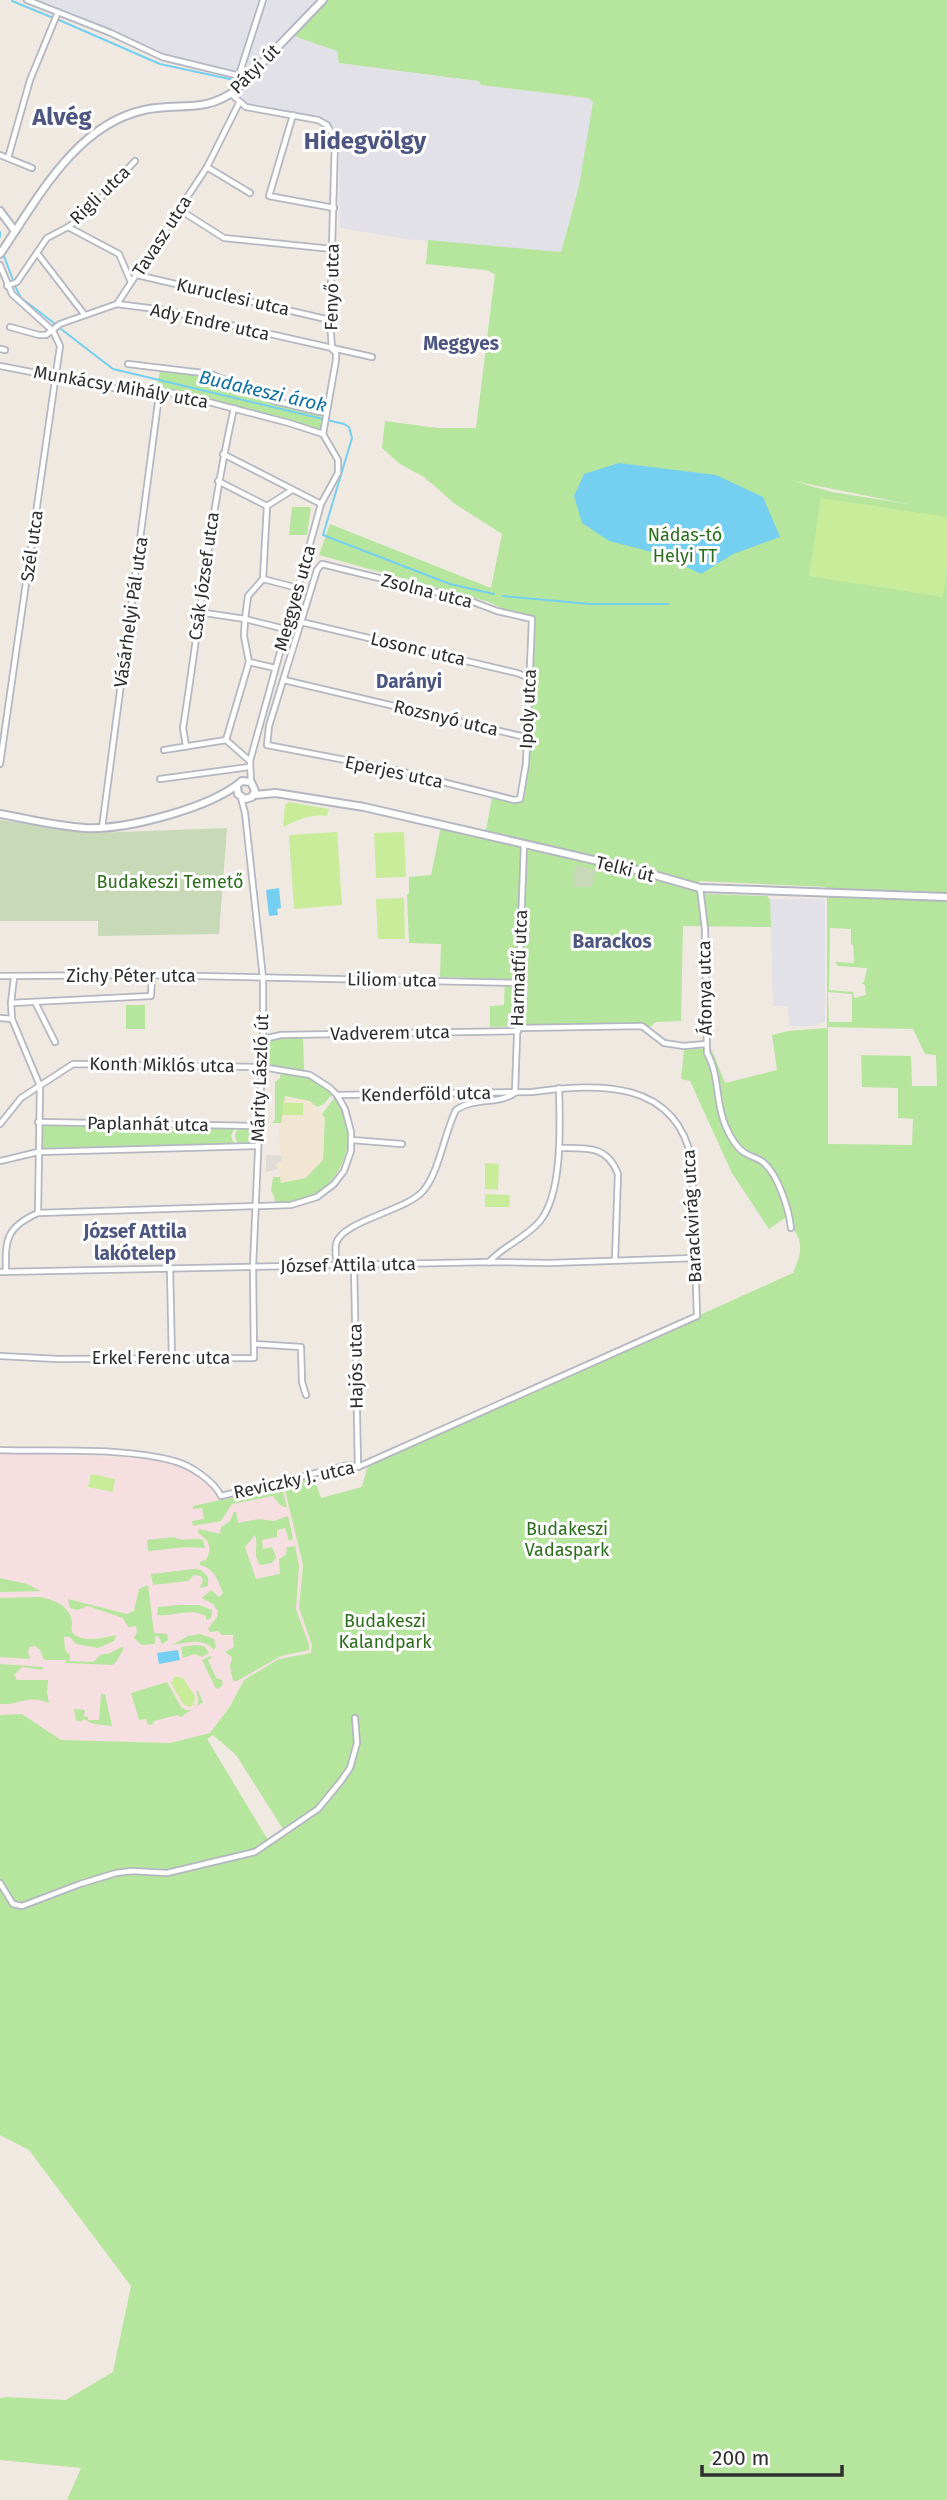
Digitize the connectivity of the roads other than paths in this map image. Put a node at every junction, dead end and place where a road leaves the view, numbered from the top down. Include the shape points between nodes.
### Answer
1 (27, 0) edge
2 (263, 0) edge
3 (323, 0) edge
4 (58, 12) junction
5 (239, 75) junction
6 (248, 78) junction
7 (231, 94) junction
8 (239, 103) junction
9 (293, 115) junction
10 (0, 155) edge
11 (8, 158) junction
12 (135, 161) dead end
13 (207, 167) junction
14 (32, 168) dead end
15 (250, 193) dead end
16 (334, 208) junction
17 (180, 210) junction
18 (0, 211) edge
19 (68, 227) junction
20 (15, 231) junction
21 (332, 249) junction
22 (37, 253) junction
23 (0, 254) edge
24 (0, 265) edge
25 (137, 275) junction
26 (131, 282) junction
27 (7, 286) junction
28 (117, 304) junction
29 (84, 314) junction
30 (330, 320) junction
31 (10, 327) dead end
32 (52, 331) junction
33 (332, 349) junction
34 (372, 357) dead end
35 (128, 363) dead end
36 (0, 366) edge
37 (55, 377) junction
38 (159, 395) junction
39 (233, 408) junction
40 (320, 412) dead end
41 (323, 434) junction
42 (223, 454) junction
43 (218, 481) junction
44 (292, 490) junction
45 (321, 504) junction
46 (267, 506) junction
47 (263, 579) junction
48 (298, 588) junction
49 (198, 612) junction
50 (245, 619) junction
51 (532, 619) joint
52 (301, 622) junction
53 (285, 629) junction
54 (249, 662) junction
55 (275, 668) junction
56 (272, 682) junction
57 (283, 683) junction
58 (530, 684) junction
59 (525, 737) junction
60 (226, 740) junction
61 (186, 746) junction
62 (164, 750) dead end
63 (0, 764) edge
64 (250, 764) junction
65 (160, 779) dead end
66 (239, 784) junction
67 (253, 784) junction
68 (276, 793) junction
69 (240, 797) junction
70 (252, 797) junction
71 (215, 798) junction
72 (520, 799) joint
73 (245, 813) junction
74 (0, 814) edge
75 (102, 828) junction
76 (524, 845) junction
77 (700, 888) junction
78 (947, 897) edge
79 (152, 975) junction
80 (0, 976) edge
81 (14, 977) junction
82 (263, 978) junction
83 (520, 983) junction
84 (35, 1002) junction
85 (11, 1003) junction
86 (0, 1018) edge
87 (12, 1019) junction
88 (518, 1029) junction
89 (263, 1039) junction
90 (55, 1042) dead end
91 (706, 1044) junction
92 (262, 1067) junction
93 (40, 1086) junction
94 (559, 1088) junction
95 (515, 1092) junction
96 (337, 1096) junction
97 (38, 1122) junction
98 (0, 1124) edge
99 (258, 1126) junction
100 (352, 1140) junction
101 (402, 1144) dead end
102 (258, 1146) junction
103 (560, 1148) junction
104 (38, 1152) junction
105 (0, 1161) edge
106 (255, 1207) junction
107 (38, 1213) junction
108 (792, 1228) dead end
109 (696, 1258) junction
110 (615, 1260) junction
111 (489, 1262) junction
112 (354, 1265) junction
113 (253, 1266) junction
114 (337, 1266) junction
115 (170, 1269) junction
116 (3, 1272) edge
117 (697, 1316) joint
118 (254, 1344) junction
119 (0, 1356) edge
120 (172, 1359) junction
121 (306, 1395) dead end
122 (0, 1450) edge
123 (358, 1467) junction
124 (355, 1718) dead end
125 (0, 1884) edge

1 - 4 street
2 - 5 street
3 - 6 main road, Pátyi út
4 - 5 street via 162,57
4 - 11 street via 30,80
5 - 6 street
6 - 7 main road, Pátyi út
7 - 8 street
7 - 20 main road, Pátyi út via 206,105 144,110 105,127 62,165
8 - 9 street
8 - 13 street, Tavasz utca
9 - 16 street, Fenyő utca via 322,122 335,139
9 - 16 street via 269,196
10 - 11 street
11 - 14 street
12 - 19 street, Rigli utca via 104,197
13 - 15 street
13 - 17 street, Tavasz utca
16 - 21 street, Fenyő utca
17 - 21 street via 224,238
17 - 25 street, Tavasz utca
18 - 20 main road
19 - 22 street, Rigli utca via 50,235
19 - 26 street via 119,254
20 - 23 main road, Pátyi út
21 - 30 street, Fenyő utca
22 - 27 street, Rigli utca via 17,282
22 - 29 street
24 - 27 street
25 - 26 street, Tavasz utca
25 - 30 street, Kuruclesi utca
26 - 28 street, Tavasz utca
27 - 32 street via 17,301
28 - 29 street, Ady Endre utca
28 - 33 street, Ady Endre utca via 164,310
29 - 32 street, Ady Endre utca
30 - 33 street, Fenyő utca
31 - 32 street via 39,335
32 - 37 street, Szél utca via 60,346
33 - 34 street, Ady Endre utca
33 - 41 street, Fenyő utca via 336,360
35 - 40 street via 211,374 275,401
36 - 37 street, Munkácsy Mihály utca
37 - 38 street, Munkácsy Mihály utca
37 - 63 street, Szél utca
38 - 39 street, Munkácsy Mihály utca via 174,393
38 - 75 street, Vásárhelyi Pál utca
39 - 41 street, Munkácsy Mihály utca
39 - 42 street, Csák József utca
41 - 45 street, Meggyes utca via 338,473
42 - 43 street, Csák József utca
42 - 44 street
43 - 46 street
43 - 49 street, Csák József utca
44 - 45 street
44 - 46 street
45 - 48 street, Meggyes utca
46 - 47 street
47 - 48 street
47 - 50 street via 248,596
48 - 53 street, Meggyes utca
49 - 50 street
49 - 61 street, Csák József utca via 183,728
50 - 53 street
50 - 54 street
51 - 52 street, Zsolna utca via 322,564
51 - 58 street, Ipoly utca
52 - 57 street
52 - 58 street, Losonc utca via 517,673
53 - 55 street, Meggyes utca
54 - 55 street
54 - 60 street
55 - 56 street, Meggyes utca
56 - 57 street, Rozsnyó utca
56 - 64 street, Meggyes utca
57 - 59 street, Rozsnyó utca
57 - 72 street, Eperjes utca via 267,746
58 - 59 street, Ipoly utca
59 - 72 street, Ipoly utca
60 - 61 street
60 - 64 street
61 - 62 street
64 - 65 street
64 - 66 street, Meggyes utca
64 - 67 street, Meggyes utca
66 - 67 main road
66 - 69 main road
66 - 71 main road
67 - 68 main road
67 - 70 main road
68 - 70 main road
68 - 76 main road, Telki út via 412,817
69 - 70 main road
69 - 71 main road
69 - 73 street, Márity László út
70 - 73 street, Márity László út
71 - 75 main road via 176,813
73 - 82 street, Márity László út
74 - 75 main road
76 - 77 main road, Telki út
76 - 83 street, Harmatfű utca
77 - 78 main road, Telki út
77 - 91 street, Áfonya utca
79 - 81 street, Zichy Péter utca
79 - 82 street, Zichy Péter utca
79 - 84 street via 150,996
80 - 81 street, Zichy Péter utca
81 - 85 street
82 - 83 street, Liliom utca
82 - 89 street, Márity László út
83 - 88 street, Harmatfű utca
84 - 85 street
84 - 90 street
85 - 87 street
86 - 87 street
87 - 93 street
88 - 89 street, Vadverem utca
88 - 91 street, Vadverem utca via 642,1026 664,1042
88 - 95 street, Harmatfű utca
89 - 92 street, Márity László út
91 - 108 street, Áfonya utca via 725,1125 744,1153 767,1164
92 - 93 street, Konth Miklós utca via 73,1064
92 - 96 street, Konth Miklós utca via 310,1076
92 - 99 street, Márity László út
93 - 97 street
93 - 98 street via 21,1098
94 - 95 street, Barackvirág utca
94 - 103 street
94 - 109 street, Barackvirág utca via 620,1088 637,1093 660,1105 682,1129 692,1161
95 - 96 street, Kenderföld utca
95 - 114 street via 456,1110 430,1183 409,1202 343,1233 336,1244
96 - 100 street
97 - 99 street, Paplanhát utca
97 - 104 street
99 - 102 street, Márity László út
100 - 101 street
100 - 106 street via 344,1171 317,1197 291,1205
102 - 104 street
102 - 106 street, Márity László út
103 - 110 street via 594,1149 614,1163 618,1174
103 - 111 street via 544,1214 523,1237
104 - 105 street
104 - 107 street
106 - 107 street
106 - 113 street, Márity László út
107 - 116 street via 13,1228
109 - 110 street, József Attila utca
109 - 117 street, Barackvirág utca
110 - 111 street, József Attila utca
111 - 112 street, József Attila utca
112 - 114 street, József Attila utca
112 - 123 street, Hajós utca
113 - 114 street, József Attila utca
113 - 115 street, József Attila utca
113 - 118 street, Márity László út
115 - 116 street, József Attila utca
115 - 120 street
117 - 123 street, Reviczky J. utca
118 - 120 street, Erkel Ferenc utca via 254,1358
118 - 121 street, Erkel Ferenc utca via 301,1347
119 - 120 street, Erkel Ferenc utca
122 - 123 street, Reviczky J. utca via 140,1454 177,1462 215,1486 221,1496 349,1465
124 - 125 street via 358,1743 341,1782 318,1809 255,1852 167,1873 116,1873 22,1906 13,1904

